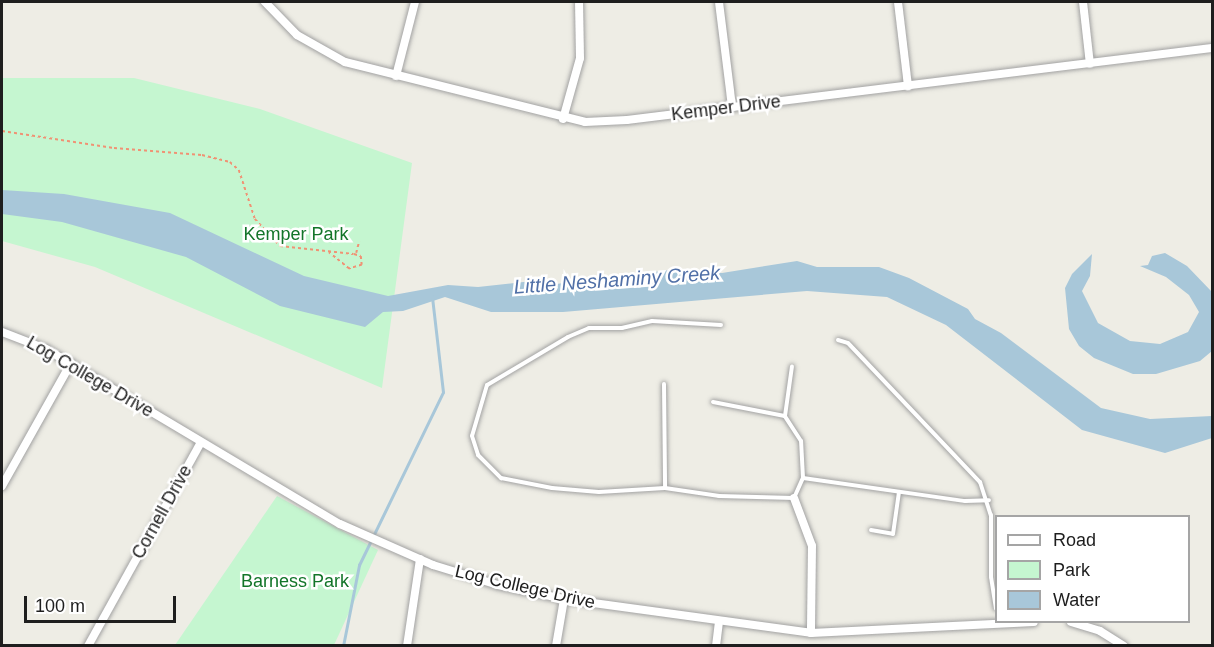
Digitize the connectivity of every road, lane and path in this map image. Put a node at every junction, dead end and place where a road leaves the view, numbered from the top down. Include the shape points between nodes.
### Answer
1 (265, 2) edge
2 (415, 2) edge
3 (579, 2) edge
4 (719, 2) edge
5 (898, 2) edge
6 (1083, 2) edge
7 (1212, 48) edge
8 (1090, 64) junction
9 (396, 76) junction
10 (908, 86) junction
11 (732, 107) junction
12 (563, 119) junction
13 (2, 131) edge
14 (359, 241) dead end
15 (329, 254) junction
16 (356, 254) junction
17 (721, 325) dead end
18 (2, 332) edge
19 (838, 340) dead end
20 (71, 363) junction
21 (792, 366) dead end
22 (664, 384) dead end
23 (713, 402) dead end
24 (785, 416) junction
25 (201, 442) junction
26 (803, 478) junction
27 (2, 486) edge
28 (665, 488) junction
29 (899, 492) junction
30 (794, 498) junction
31 (989, 500) junction
32 (871, 530) dead end
33 (420, 560) junction
34 (564, 599) junction
35 (995, 603) edge
36 (719, 623) junction
37 (999, 623) edge
38 (1077, 623) edge
39 (811, 633) junction
40 (88, 645) edge
41 (407, 645) edge
42 (556, 645) edge
43 (716, 645) edge
44 (1124, 645) edge

1 - 9 street, Kemper Drive via 297,35 321,50 345,62
2 - 9 street
3 - 12 street via 580,58
4 - 11 street
5 - 10 street
6 - 8 street
7 - 8 street, Kemper Drive
8 - 10 street, Kemper Drive
9 - 12 street, Kemper Drive
10 - 11 street, Kemper Drive
11 - 12 street, Kemper Drive via 606,122
13 - 15 path via 114,148 202,155 230,162 239,170 255,219 265,233 280,246
14 - 16 path
15 - 16 path
15 - 16 path via 349,269 358,269 363,260
17 - 28 lane via 652,321 622,328 589,328 507,370 487,385 480,398 472,436 478,456 501,478 599,492
18 - 20 street, Log College Drive
19 - 31 lane via 848,343 980,482
20 - 25 street, Log College Drive
20 - 27 street
21 - 24 lane
22 - 28 lane
23 - 24 lane
24 - 26 lane via 801,441
25 - 33 street, Log College Drive via 366,536
25 - 40 street, Cornell Drive
26 - 29 lane
26 - 30 lane
28 - 30 lane via 718,496
29 - 31 lane via 965,501
29 - 32 lane via 893,534
30 - 39 street via 812,546
31 - 35 lane
33 - 34 street, Log College Drive via 498,585
33 - 41 street
34 - 36 street, Log College Drive
34 - 42 street
36 - 39 street, Log College Drive
36 - 43 street
37 - 39 street, Log College Drive
38 - 44 street

